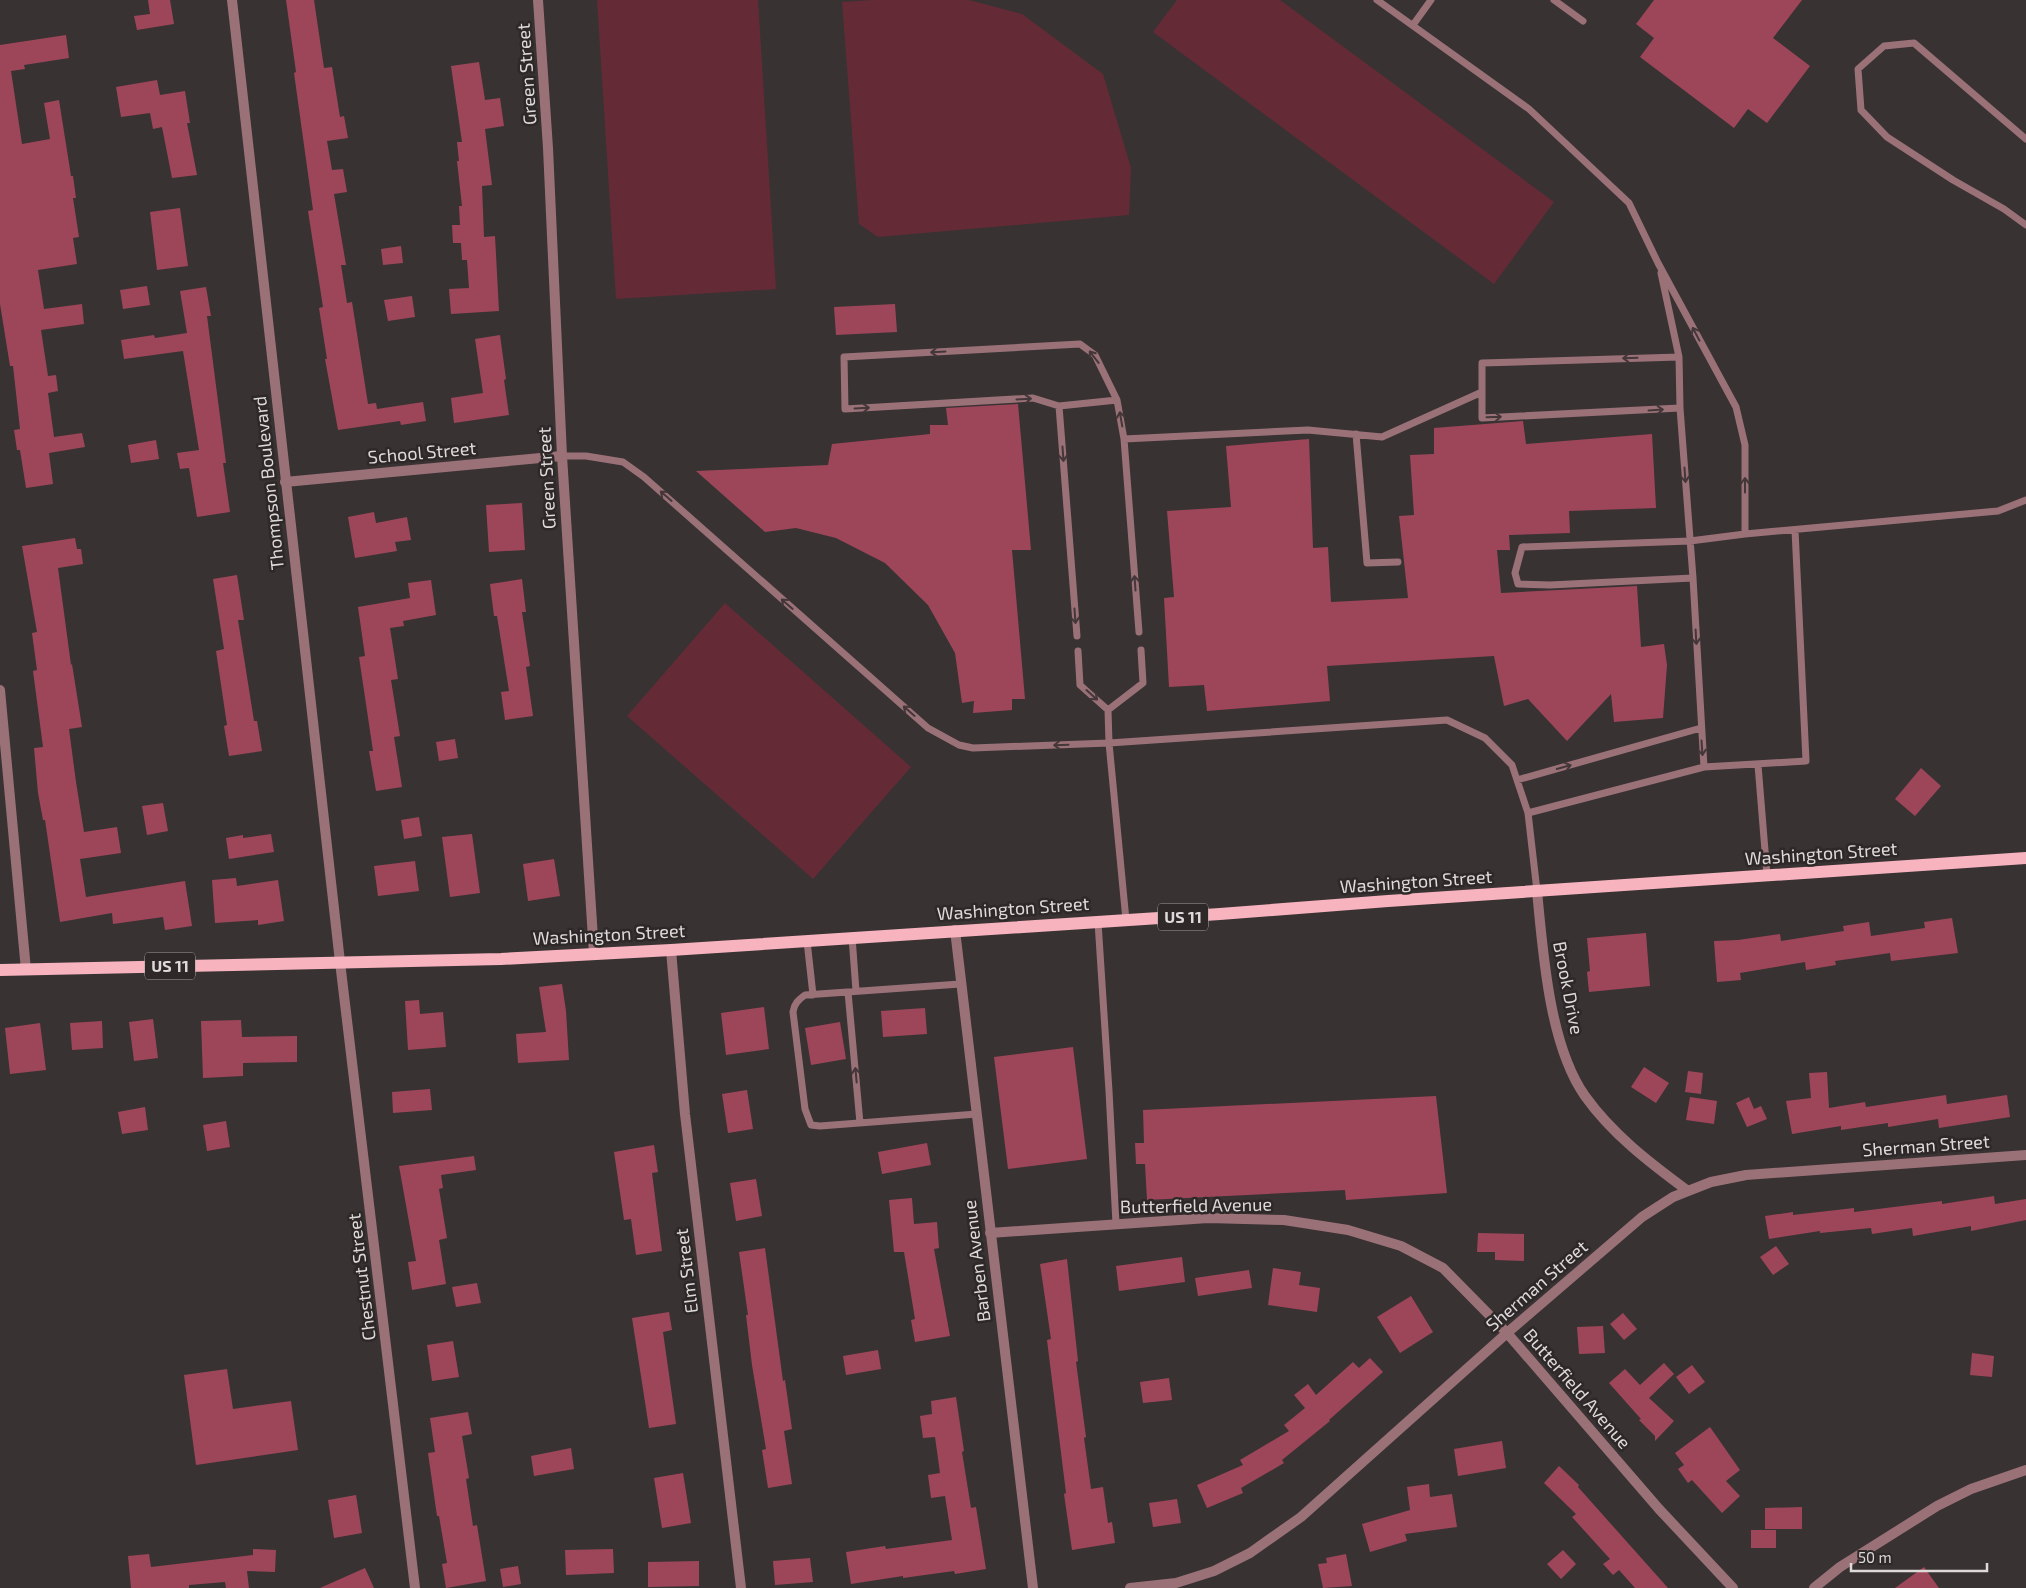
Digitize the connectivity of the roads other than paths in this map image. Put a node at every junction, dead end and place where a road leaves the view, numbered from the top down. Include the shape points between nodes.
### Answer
1 (232, 0) edge
2 (538, 0) edge
3 (1377, 0) edge
4 (1431, 0) edge
5 (1554, 0) edge
6 (1584, 22) dead end
7 (1413, 25) junction
8 (2026, 139) edge
9 (2026, 225) edge
10 (1658, 263) junction
11 (1679, 357) junction
12 (1482, 392) junction
13 (1117, 400) junction
14 (1059, 406) junction
15 (1680, 408) junction
16 (1356, 434) junction
17 (1124, 439) junction
18 (562, 456) junction
19 (285, 482) junction
20 (2026, 500) edge
21 (1795, 530) junction
22 (1745, 534) junction
23 (1690, 541) junction
24 (1398, 562) dead end
25 (1693, 578) junction
26 (1139, 632) dead end
27 (1077, 636) dead end
28 (1141, 650) dead end
29 (1078, 652) dead end
30 (0, 690) edge
31 (1108, 710) junction
32 (1701, 728) junction
33 (1109, 743) junction
34 (1758, 765) junction
35 (1704, 767) junction
36 (1517, 780) junction
37 (1528, 813) junction
38 (2026, 858) edge
39 (1767, 875) junction
40 (1537, 891) junction
41 (1126, 920) junction
42 (1098, 922) junction
43 (955, 930) junction
44 (852, 937) junction
45 (807, 941) junction
46 (671, 950) junction
47 (594, 954) junction
48 (340, 962) junction
49 (0, 970) edge
50 (26, 970) junction
51 (960, 984) junction
52 (856, 991) junction
53 (848, 992) junction
54 (813, 995) junction
55 (977, 1114) junction
56 (860, 1123) junction
57 (2026, 1155) edge
58 (1688, 1191) junction
59 (1116, 1224) junction
60 (990, 1233) junction
61 (1507, 1333) junction
62 (2026, 1470) edge
63 (415, 1588) edge
64 (741, 1588) edge
65 (1033, 1588) edge
66 (1130, 1588) edge
67 (1733, 1588) edge
68 (1814, 1588) edge

1 - 19 street, Thompson Boulevard
2 - 18 street, Green Street
3 - 7 lane
4 - 7 lane
5 - 6 lane
7 - 10 lane via 1529,108 1629,203
8 - 9 lane via 1914,43 1884,46 1858,69 1861,110 1887,137
10 - 11 lane
22 -> 10 lane via 1745,445 1736,407
11 -> 12 lane via 1482,363
11 - 15 lane
12 -> 15 lane via 1482,418
12 - 16 lane via 1382,436
13 - 14 lane
13 -> 14 lane via 1095,355 1080,344 844,357 845,409 1034,398
17 -> 13 lane
14 -> 27 lane
15 -> 23 lane
16 - 17 lane via 1308,430
16 - 24 lane via 1367,564
26 -> 17 lane
18 - 19 street, School Street
33 -> 18 lane via 974,748 959,745 928,728 637,472 623,462
18 - 47 street, Green Street
19 - 48 street, Thompson Boulevard
20 - 21 lane via 1998,511
21 - 22 lane
21 - 34 lane via 1806,761
22 - 23 lane
23 - 25 lane
23 - 25 lane via 1522,547 1515,573 1518,584 1550,585
25 -> 32 lane
28 - 31 lane via 1143,683
29 -> 31 lane via 1080,685
30 - 50 street
31 - 33 lane
32 -> 35 lane
36 -> 32 lane
33 - 36 lane via 1447,720 1485,738 1512,765
33 - 41 lane
34 - 35 lane
34 - 39 lane
35 - 37 lane
36 - 37 lane
37 - 40 lane
38 - 39 main road, Washington Street / US 11
39 - 40 main road, Washington Street / US 11
40 - 41 main road, Washington Street / US 11
40 - 58 street, Brook Drive via 1555,1026 1571,1071 1601,1117 1652,1165
41 - 42 main road, Washington Street / US 11
42 - 43 main road, Washington Street / US 11
42 - 59 lane
43 - 44 main road, Washington Street / US 11
43 - 51 street, Barben Avenue
44 - 45 main road, Washington Street / US 11
44 - 52 lane
45 - 46 main road, Washington Street / US 11
45 - 54 lane
46 - 47 main road, Washington Street / US 11
46 - 64 street, Elm Street via 685,1114
47 - 48 main road, Washington Street / US 11
48 - 50 main road, Washington Street / US 11
48 - 63 street, Chestnut Street
49 - 50 main road, Washington Street / US 11
51 - 52 lane
51 - 55 street, Barben Avenue
52 - 53 lane
53 - 54 lane
56 -> 53 lane
54 - 56 lane via 799,999 793,1012 807,1118 811,1124 820,1126
55 - 56 lane
55 - 60 street, Barben Avenue
57 - 58 street, Sherman Street via 1746,1175 1711,1182
58 - 61 street, Sherman Street via 1642,1217
59 - 60 street, Butterfield Avenue
59 - 61 street, Butterfield Avenue via 1208,1218 1284,1220 1348,1230 1401,1246 1443,1268
60 - 65 street, Barben Avenue
61 - 66 street, Sherman Street via 1301,1517 1250,1553 1214,1571 1176,1583
61 - 67 street, Butterfield Avenue via 1659,1509
62 - 68 street via 1971,1489 1937,1506 1840,1567

